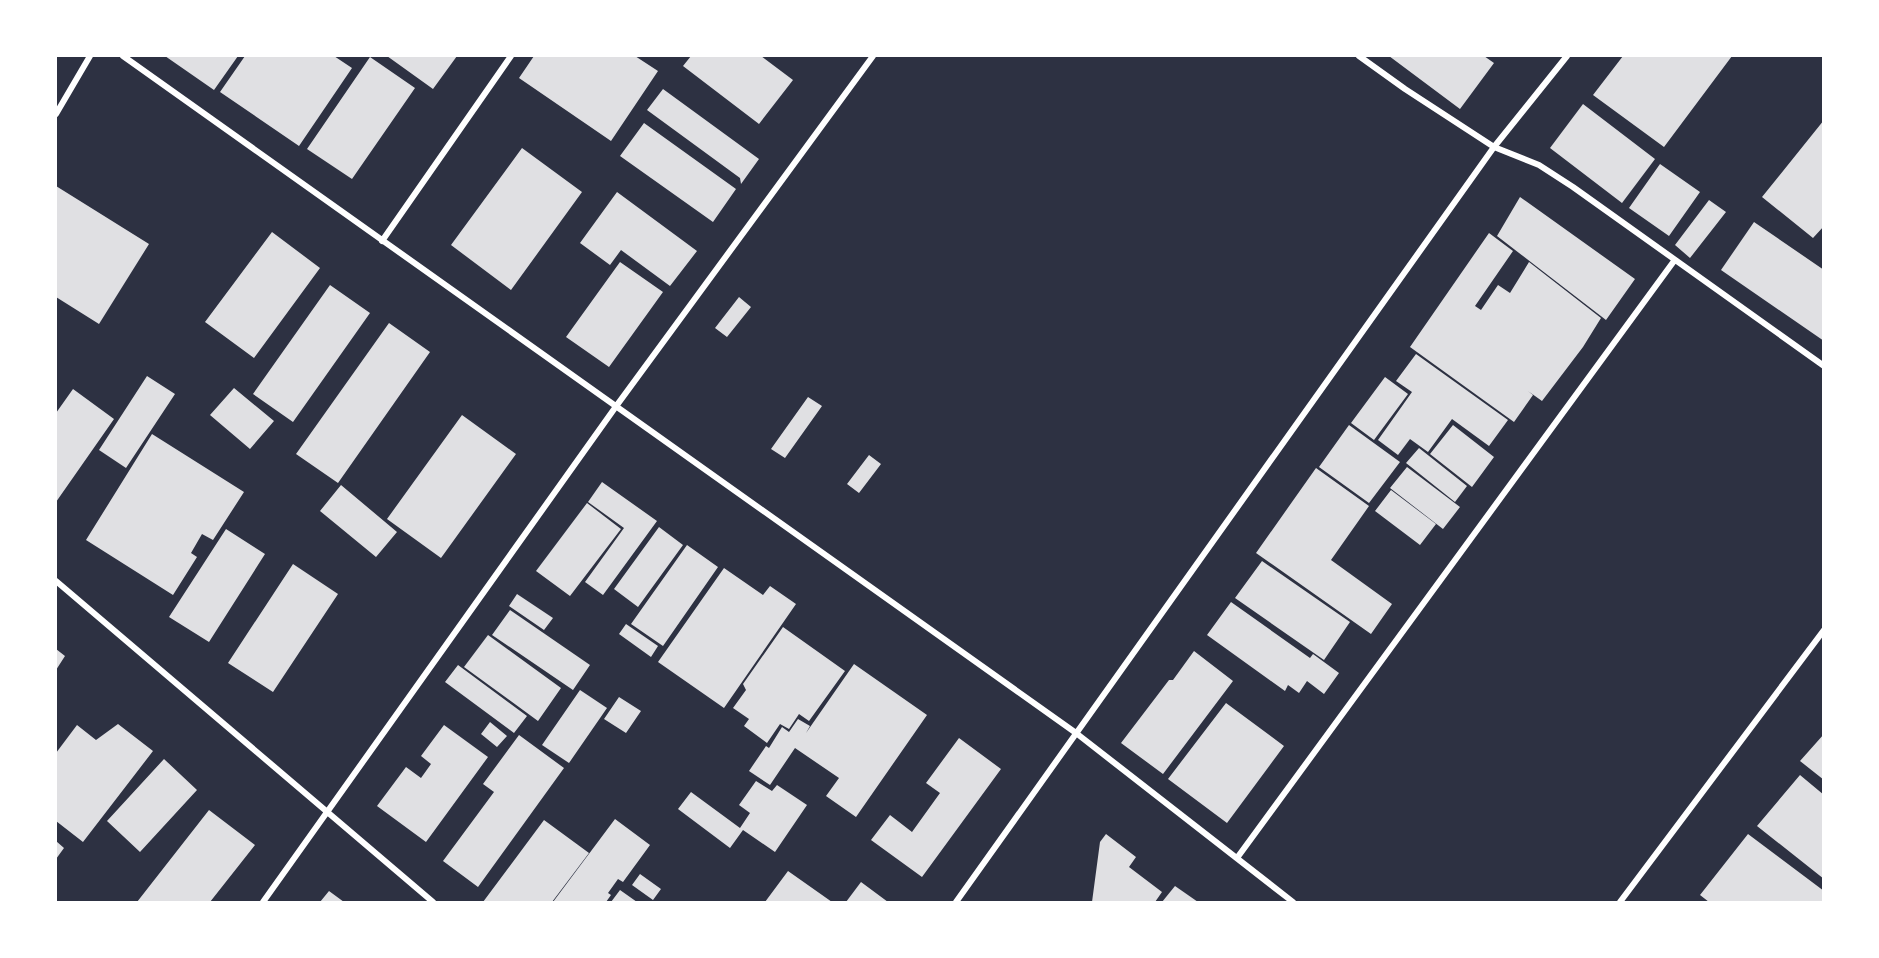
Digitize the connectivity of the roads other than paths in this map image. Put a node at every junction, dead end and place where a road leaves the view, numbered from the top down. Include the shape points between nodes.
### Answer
1 (90, 56) edge
2 (123, 56) edge
3 (511, 56) edge
4 (873, 56) edge
5 (1359, 56) edge
6 (1567, 56) edge
7 (56, 114) edge
8 (1494, 147) junction
9 (382, 241) junction
10 (1674, 261) junction
11 (1824, 366) edge
12 (617, 405) junction
13 (56, 581) edge
14 (1824, 630) edge
15 (1076, 733) junction
16 (327, 812) junction
17 (1237, 858) junction
18 (263, 903) edge
19 (433, 903) edge
20 (956, 903) edge
21 (1293, 903) edge
22 (1620, 903) edge

1 - 7 street
2 - 9 street
3 - 9 street
4 - 12 street
5 - 8 street
6 - 8 street
8 - 10 street via 1547,171
8 - 15 street
9 - 12 street
10 - 11 street
10 - 17 street
12 - 15 street
12 - 16 street
13 - 16 street
14 - 22 street
15 - 17 street
15 - 20 street
16 - 18 street
16 - 19 street
17 - 21 street

